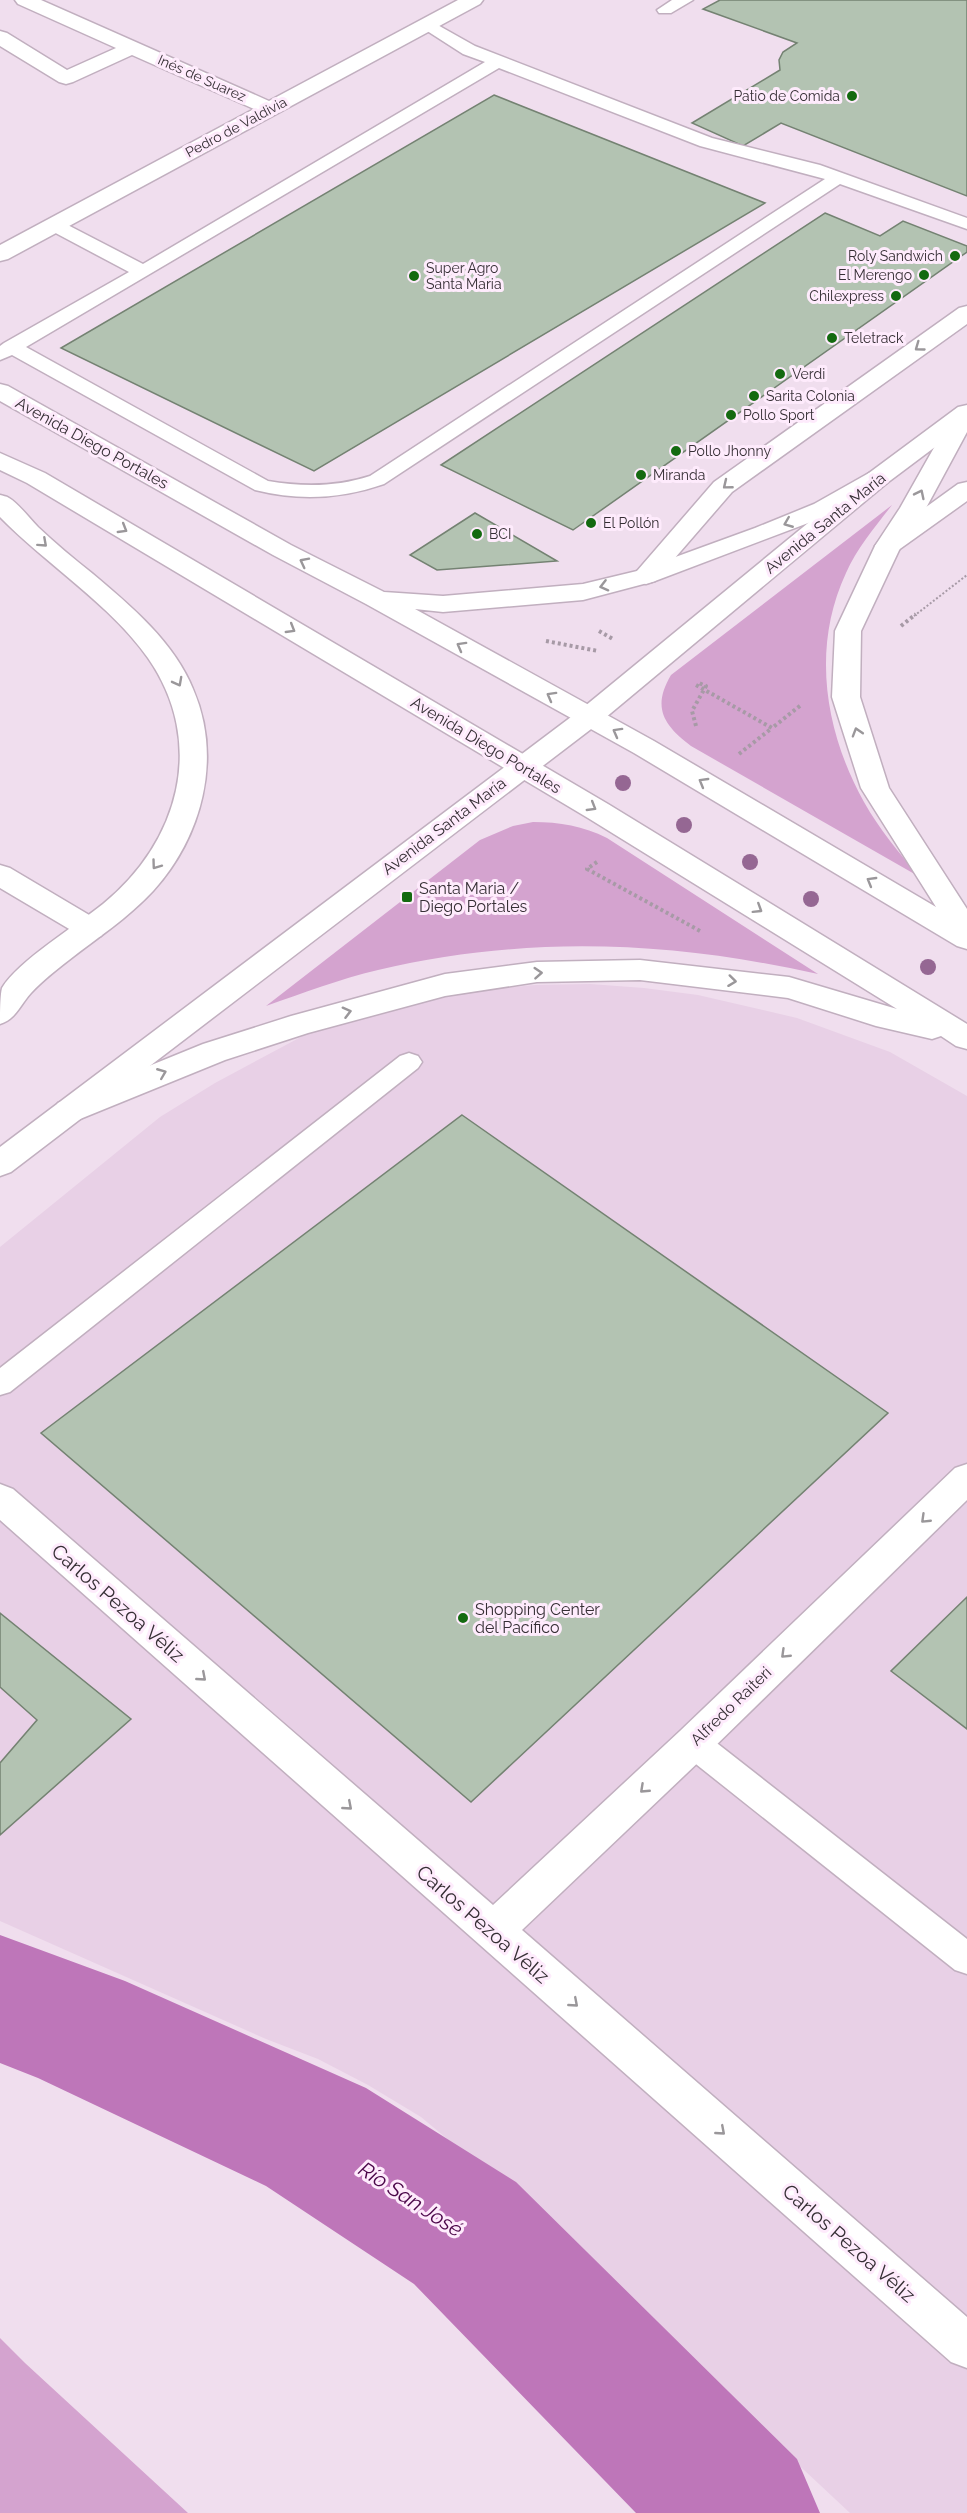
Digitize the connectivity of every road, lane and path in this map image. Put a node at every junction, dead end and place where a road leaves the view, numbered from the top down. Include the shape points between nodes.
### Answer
1 (26, 0) edge
2 (473, 0) edge
3 (685, 0) edge
4 (665, 10) dead end
5 (428, 24) junction
6 (0, 37) edge
7 (134, 47) junction
8 (498, 62) junction
9 (270, 109) junction
10 (838, 178) junction
11 (967, 224) edge
12 (54, 225) junction
13 (0, 254) edge
14 (143, 272) junction
15 (967, 313) edge
16 (6, 350) edge
17 (0, 392) edge
18 (966, 413) edge
19 (0, 460) edge
20 (878, 478) junction
21 (967, 489) edge
22 (0, 503) edge
23 (888, 546) junction
24 (646, 576) junction
25 (375, 598) junction
26 (589, 717) junction
27 (523, 766) junction
28 (0, 875) edge
29 (92, 929) junction
30 (967, 933) edge
31 (967, 939) edge
32 (11, 990) edge
33 (0, 1013) edge
34 (964, 1037) edge
35 (409, 1062) dead end
36 (69, 1111) junction
37 (0, 1164) edge
38 (0, 1384) edge
39 (967, 1478) edge
40 (0, 1499) edge
41 (693, 1743) junction
42 (492, 1932) junction
43 (967, 1959) edge
44 (967, 2346) edge

1 - 7 main road, Inés de Suarez
2 - 5 main road, Pedro de Valdivia
3 - 4 lane
5 - 8 lane via 469,50
5 - 9 main road, Pedro de Valdivia
6 - 7 main road via 66,78
7 - 9 main road, Inés de Suarez
8 - 10 lane via 706,142
8 - 14 lane
9 - 12 main road, Pedro de Valdivia
10 - 11 lane
10 - 16 lane via 377,480 342,491 298,492 262,486
12 - 13 main road, Pedro de Valdivia
12 - 14 lane
14 - 16 lane
15 -> 24 main road via 723,487
25 -> 17 main road, Avenida Diego Portales
18 - 20 main road, Avenida Santa María
23 -> 18 main road
19 -> 27 main road, Avenida Diego Portales
20 -> 24 main road via 824,509
20 - 26 main road, Avenida Santa María
21 - 23 main road
22 -> 29 main road via 125,615 163,656 183,691 192,721 196,753 183,819 166,853 142,885
30 -> 23 main road via 874,788 846,697 848,632
24 -> 25 main road via 583,592 494,601 443,604
26 -> 25 main road, Avenida Diego Portales
26 - 27 main road, Avenida Santa María
31 -> 26 main road, Avenida Diego Portales
27 -> 34 main road, Avenida Diego Portales
27 - 36 main road, Avenida Santa María
28 - 29 main road
29 - 32 main road
32 - 33 main road
36 -> 34 main road via 214,1052 302,1024 445,985 537,972 640,970 789,988
35 - 38 lane
36 - 37 main road, Avenida Santa María
39 -> 41 main road, Alfredo Raiteri
40 -> 42 main road, Carlos Pezoa Véliz
41 -> 42 main road, Alfredo Raiteri
41 - 43 lane
42 -> 44 main road, Carlos Pezoa Véliz

